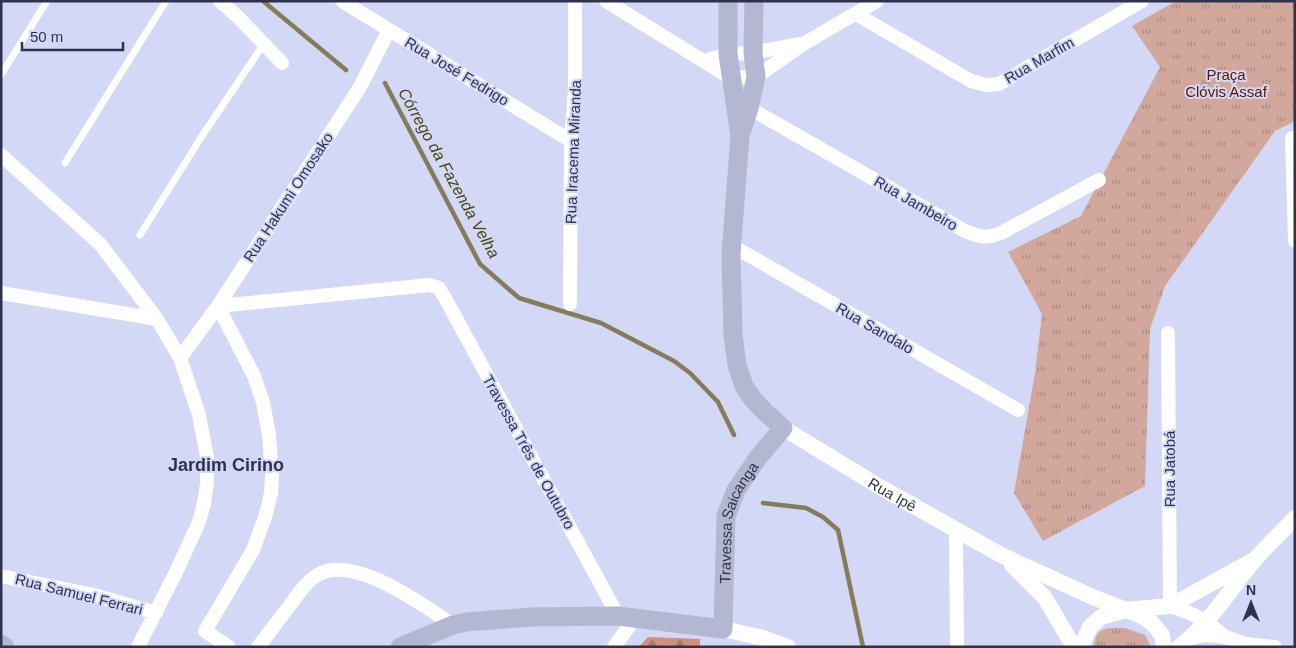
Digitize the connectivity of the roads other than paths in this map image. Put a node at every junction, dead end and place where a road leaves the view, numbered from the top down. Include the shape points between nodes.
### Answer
1 (47, 1) edge
2 (166, 1) edge
3 (220, 1) edge
4 (342, 1) edge
5 (575, 1) edge
6 (606, 1) edge
7 (728, 1) edge
8 (754, 1) edge
9 (877, 1) edge
10 (1142, 1) edge
11 (856, 14) junction
12 (389, 30) junction
13 (805, 43) junction
14 (263, 45) junction
15 (753, 53) junction
16 (728, 54) junction
17 (704, 61) junction
18 (282, 63) dead end
19 (1, 75) edge
20 (756, 77) junction
21 (731, 78) junction
22 (742, 107) junction
23 (1292, 138) dead end
24 (572, 141) junction
25 (1, 155) edge
26 (65, 163) dead end
27 (1100, 180) dead end
28 (140, 235) dead end
29 (1295, 241) edge
30 (731, 245) junction
31 (1, 293) edge
32 (570, 304) dead end
33 (218, 306) junction
34 (157, 319) junction
35 (1168, 333) dead end
36 (180, 358) junction
37 (1018, 410) dead end
38 (783, 428) junction
39 (1295, 518) edge
40 (956, 530) junction
41 (1003, 556) junction
42 (1254, 560) junction
43 (1, 576) edge
44 (1170, 606) junction
45 (1125, 610) junction
46 (156, 613) junction
47 (627, 616) junction
48 (1206, 621) junction
49 (454, 625) junction
50 (723, 629) junction
51 (1225, 637) junction
52 (1185, 642) edge
53 (1, 644) edge
54 (5, 647) edge
55 (138, 647) edge
56 (229, 647) edge
57 (258, 647) edge
58 (400, 647) edge
59 (614, 647) edge
60 (788, 647) edge
61 (957, 647) edge
62 (1074, 647) edge
63 (1081, 647) edge
64 (1164, 647) edge
65 (1275, 647) edge

1 - 19 lane
2 - 26 lane
3 - 14 street
4 - 12 street, Rua José Fedrigo
5 - 24 street, Rua Iracema Miranda
6 - 17 street
7 - 16 main road
8 - 15 main road
9 - 11 street
10 - 11 street, Rua Marfim via 998,84 986,85 971,81
11 - 13 street
12 - 24 street, Rua José Fedrigo
12 - 33 street, Rua Hakumi Omosako via 360,87
13 - 15 street
13 - 20 street
14 - 18 street
14 - 28 lane
15 - 16 street
15 - 20 main road
16 - 17 street
16 - 21 main road
17 - 21 street
20 - 21 street
20 - 22 main road
21 - 22 main road
22 - 27 street, Rua Jambeiro via 977,236 988,238 1001,233
22 - 30 main road
23 - 29 street
24 - 32 street, Rua Iracema Miranda
25 - 34 street via 100,244
30 - 37 street, Rua Sandalo
30 - 38 main road via 737,365 752,398
31 - 34 street
33 - 36 street, Rua Hakumi Omosako
33 - 47 street, Travessa Três de Outubro via 428,285 439,288
33 - 56 street via 254,376 263,402 272,474 266,514 253,550 205,631
34 - 36 street
35 - 44 street, Rua Jatobá
36 - 46 street via 204,437 207,483 198,522
38 - 40 street, Rua Ipê
38 - 50 main road, Travessa Saicanga via 736,490 726,516
39 - 42 street
40 - 41 street, Rua Ipê
40 - 61 street
41 - 45 street, Rua Ipê
41 - 62 street, Rua Ipê via 1046,598
42 - 44 street
42 - 48 street
43 - 46 street, Rua Samuel Ferrari via 94,595
44 - 45 street
44 - 48 street
45 - 63 street via 1101,617 1090,626
45 - 64 street, Rua Ipê via 1152,623 1162,635
46 - 55 street
47 - 49 main road via 531,617
47 - 50 main road
47 - 59 street
48 - 51 street
48 - 52 street
49 - 57 street via 380,582 356,572 327,570 313,577
49 - 58 main road
50 - 60 street
51 - 52 street via 1206,635
51 - 65 street via 1246,644
53 - 54 main road

